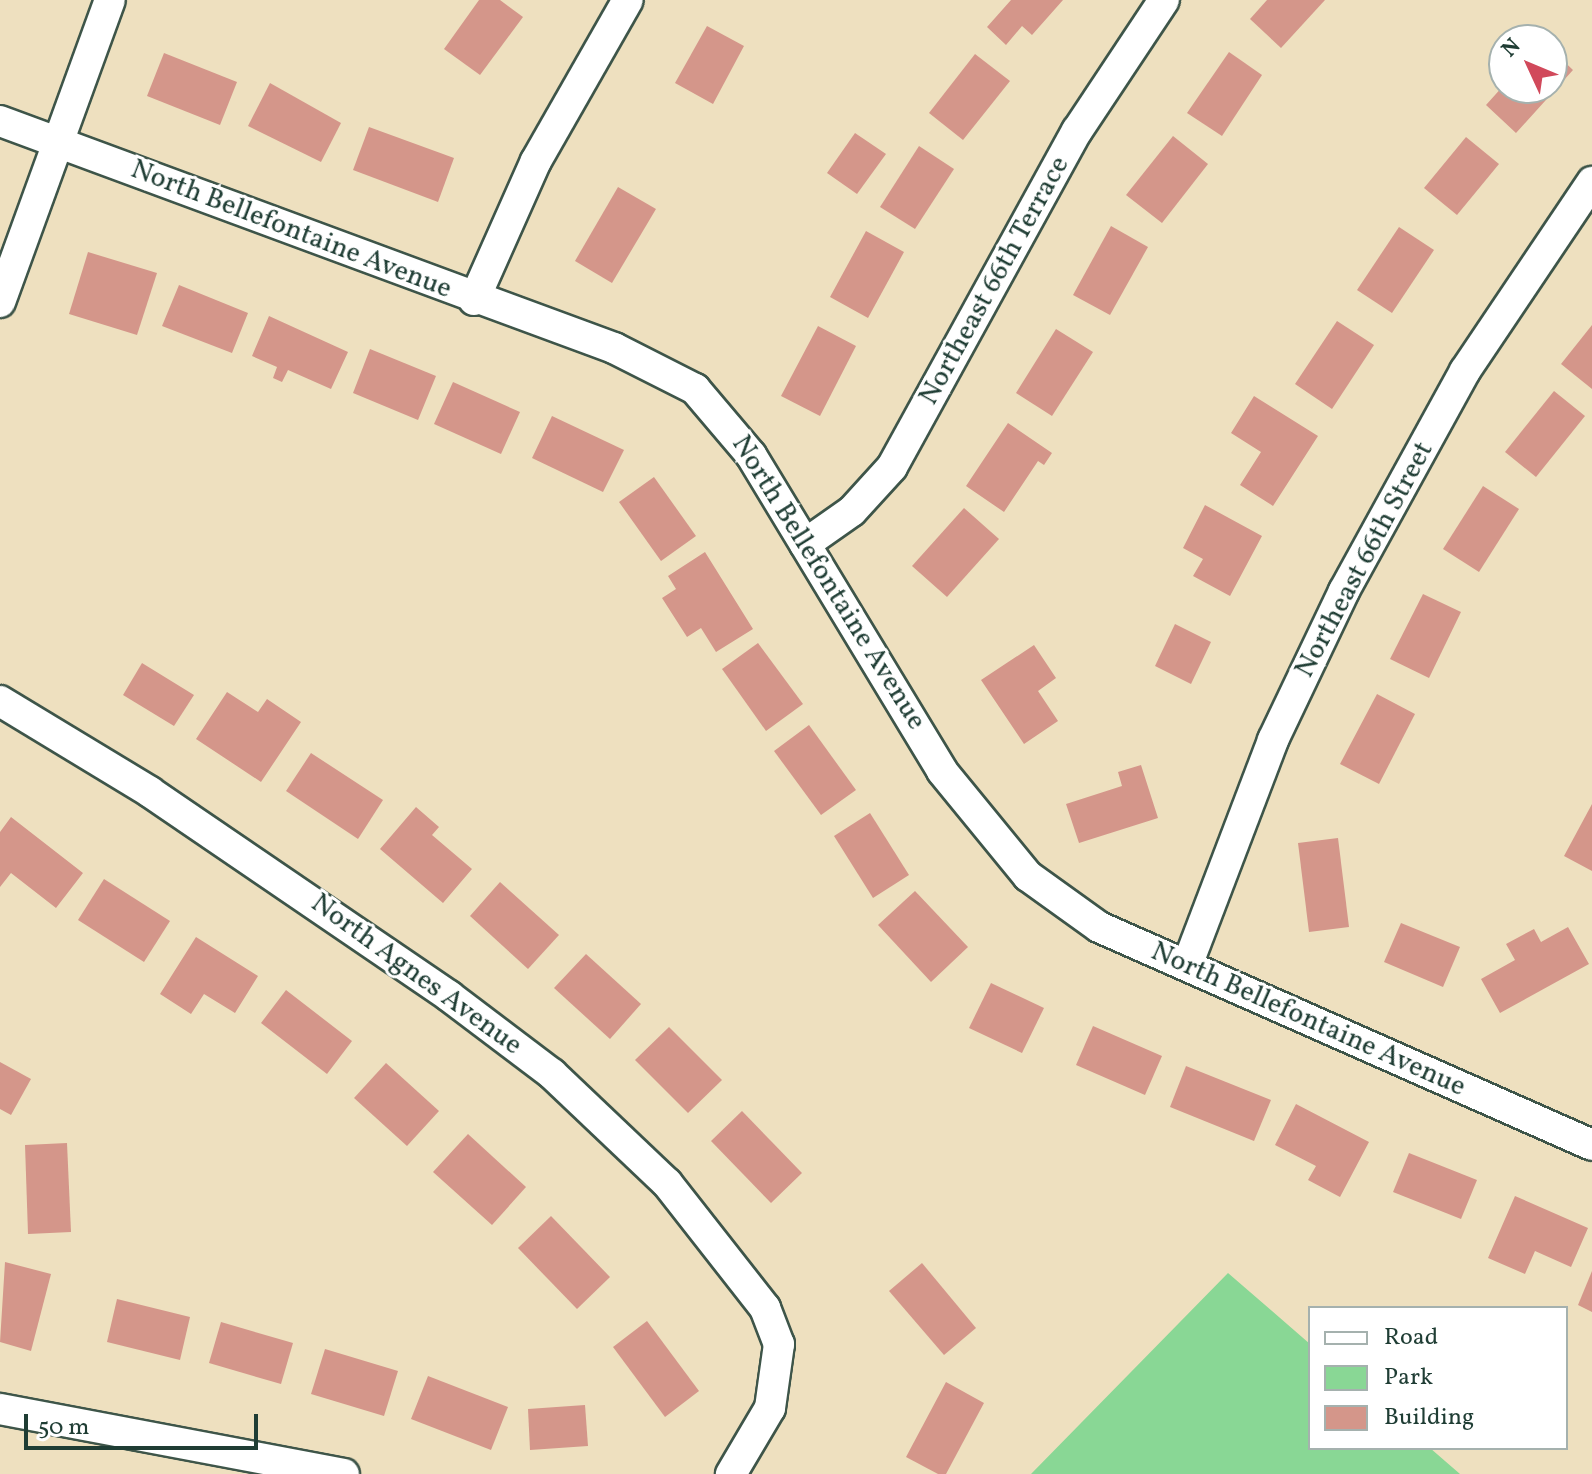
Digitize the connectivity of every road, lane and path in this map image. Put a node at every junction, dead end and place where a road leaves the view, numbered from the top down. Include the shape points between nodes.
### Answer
1 (110, 0) edge
2 (628, 0) edge
3 (1164, 0) edge
4 (0, 121) edge
5 (58, 140) junction
6 (1592, 182) edge
7 (474, 300) junction
8 (0, 302) edge
9 (805, 544) junction
10 (0, 701) edge
11 (1188, 963) junction
12 (1589, 1138) edge
13 (0, 1409) edge
14 (344, 1474) edge
15 (731, 1474) edge

1 - 5 street
2 - 7 street via 536,161
3 - 9 street, Northeast 66th Terrace via 1077,131 892,467 852,511
4 - 5 street, North Bellefontaine Avenue
5 - 7 street, North Bellefontaine Avenue
5 - 8 street
6 - 11 street, Northeast 66th Street via 1465,371 1344,591 1273,740
7 - 9 street, North Bellefontaine Avenue via 614,348 695,389 729,423
9 - 11 street, North Bellefontaine Avenue via 996,846 1099,927
10 - 15 street, North Agnes Avenue via 302,892 552,1074 667,1183 769,1320 779,1344 773,1398 752,1447
11 - 12 street, North Bellefontaine Avenue
13 - 14 street

